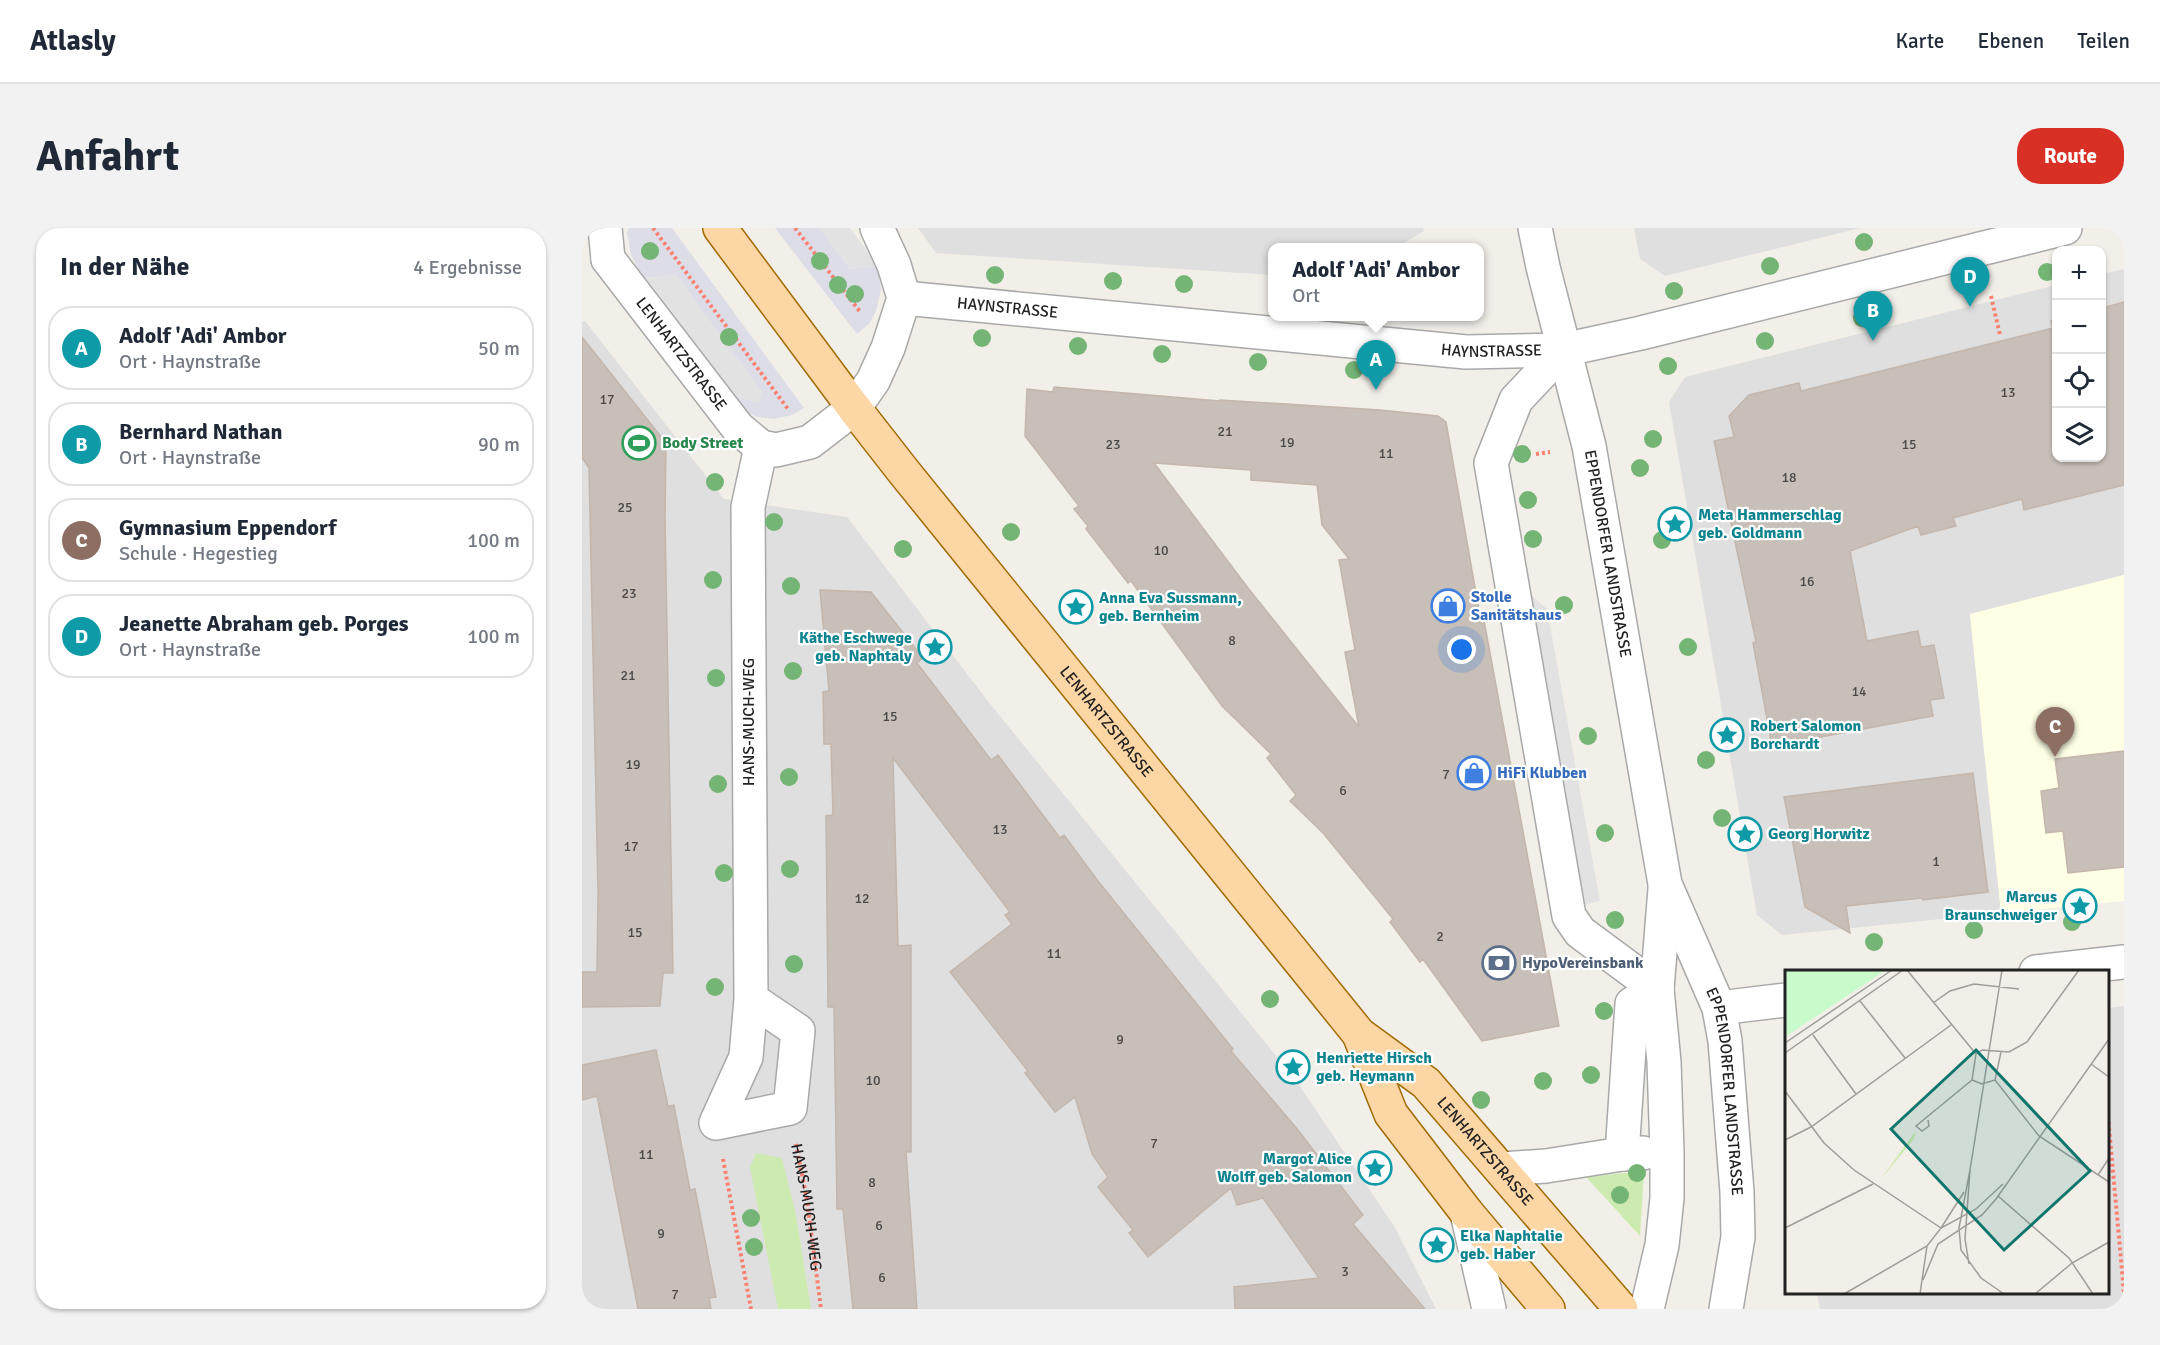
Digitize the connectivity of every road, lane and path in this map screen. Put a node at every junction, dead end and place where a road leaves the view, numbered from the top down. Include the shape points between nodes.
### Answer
1 (653, 228) edge
2 (720, 228) edge
3 (795, 228) edge
4 (878, 228) edge
5 (1535, 228) edge
6 (2066, 228) edge
7 (598, 250) edge
8 (1991, 296) dead end
9 (904, 297) junction
10 (2000, 334) dead end
11 (888, 348) junction
12 (1563, 350) junction
13 (854, 408) junction
14 (810, 442) junction
15 (761, 447) junction
16 (1665, 884) junction
17 (2124, 962) edge
18 (2054, 970) edge
19 (1657, 989) junction
20 (751, 999) junction
21 (1785, 1000) edge
22 (1719, 1008) junction
23 (1359, 1034) junction
24 (790, 1108) junction
25 (716, 1123) junction
26 (2109, 1127) edge
27 (1667, 1152) junction
28 (1622, 1154) junction
29 (1502, 1169) junction
30 (1467, 1213) junction
31 (2124, 1293) edge
32 (751, 1309) edge
33 (821, 1309) edge
34 (1489, 1309) edge
35 (1548, 1309) edge
36 (1621, 1309) edge
37 (1647, 1309) edge
38 (1726, 1309) edge

1 - 14 path
2 - 13 main road, LENHARTZSTRASSE
3 - 11 path
4 - 9 street
5 - 12 street, EPPENDORFER LANDSTRASSE
6 - 12 street, HAYNSTRASSE
7 - 15 street, LENHARTZSTRASSE via 738,428
8 - 10 path
9 - 11 street
9 - 12 street, HAYNSTRASSE via 1466,352
11 - 13 street via 873,381
12 - 16 street, EPPENDORFER LANDSTRASSE via 1589,446
12 - 19 street via 1516,400 1491,463 1569,916 1580,932
13 - 14 street
13 - 23 main road, LENHARTZSTRASSE
14 - 15 street via 776,450
15 - 20 street, HANS-MUCH-WEG via 748,507
16 - 19 street, EPPENDORFER LANDSTRASSE
16 - 22 street, EPPENDORFER LANDSTRASSE
17 - 18 street
19 - 27 street, EPPENDORFER LANDSTRASSE
19 - 28 street via 1632,1004
20 - 24 street via 798,1031
20 - 25 street, HANS-MUCH-WEG via 746,1057
21 - 22 street
22 - 38 street, EPPENDORFER LANDSTRASSE via 1737,1192 1738,1237
23 - 29 main road, LENHARTZSTRASSE via 1426,1083
23 - 30 main road, LENHARTZSTRASSE via 1391,1114
24 - 25 street
24 - 33 path, HANS-MUCH-WEG
25 - 32 path
26 - 31 path
27 - 28 street
27 - 37 street, EPPENDORFER LANDSTRASSE via 1662,1245
28 - 29 street
29 - 36 main road, LENHARTZSTRASSE
30 - 34 street
30 - 35 main road, LENHARTZSTRASSE

